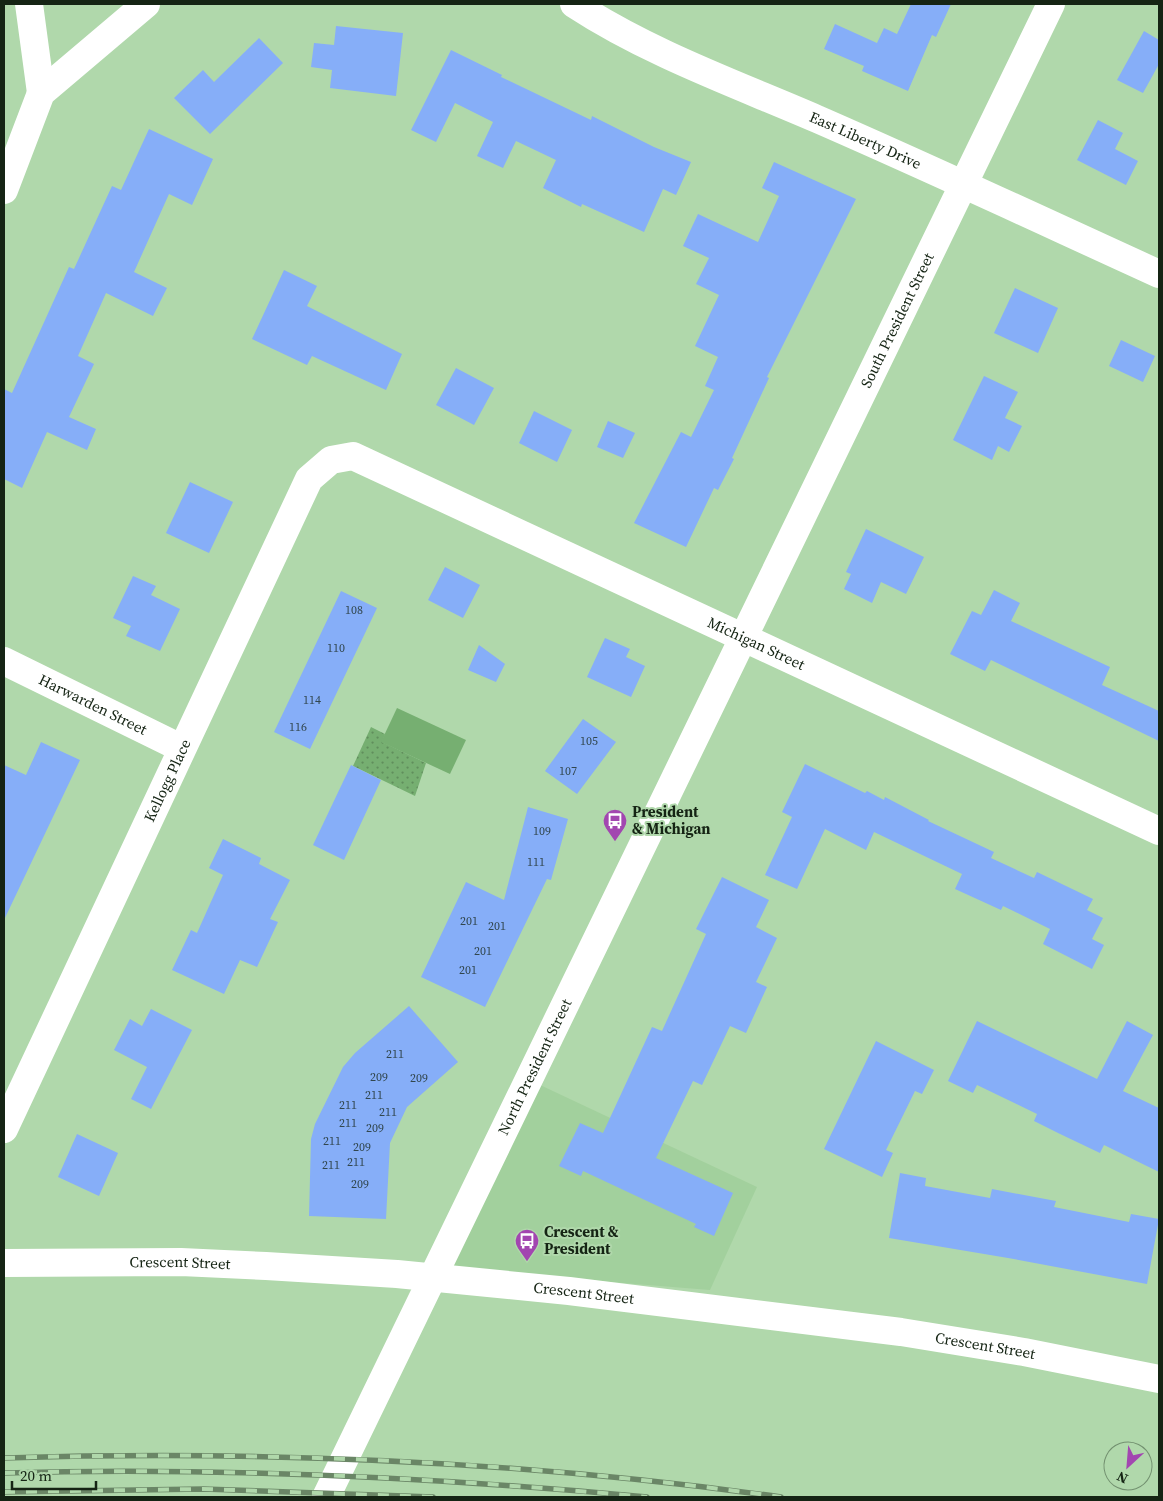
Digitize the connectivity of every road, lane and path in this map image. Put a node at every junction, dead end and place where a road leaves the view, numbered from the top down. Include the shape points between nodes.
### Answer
1 (29, 4) edge
2 (146, 4) edge
3 (574, 4) edge
4 (1051, 4) edge
5 (41, 93) junction
6 (964, 185) junction
7 (4, 190) edge
8 (1159, 274) edge
9 (353, 456) joint
10 (743, 639) junction
11 (4, 661) edge
12 (181, 748) junction
13 (1159, 831) edge
14 (4, 1129) edge
15 (4, 1263) edge
16 (433, 1278) junction
17 (1159, 1378) edge
18 (326, 1497) edge

1 - 5 street
2 - 5 street
3 - 6 street, East Liberty Drive via 604,24 664,52
4 - 6 street, South President Street
5 - 7 street
6 - 8 street, East Liberty Drive
6 - 10 street, South President Street
9 - 10 street, Michigan Street
9 - 12 street, Kellogg Place via 331,460 310,479
10 - 13 street, Michigan Street
10 - 16 street, North President Street
11 - 12 street, Harwarden Street
12 - 14 street, Kellogg Place
15 - 16 street, Crescent Street via 181,1262
16 - 17 street, Crescent Street via 873,1328
16 - 18 street, North President Street

